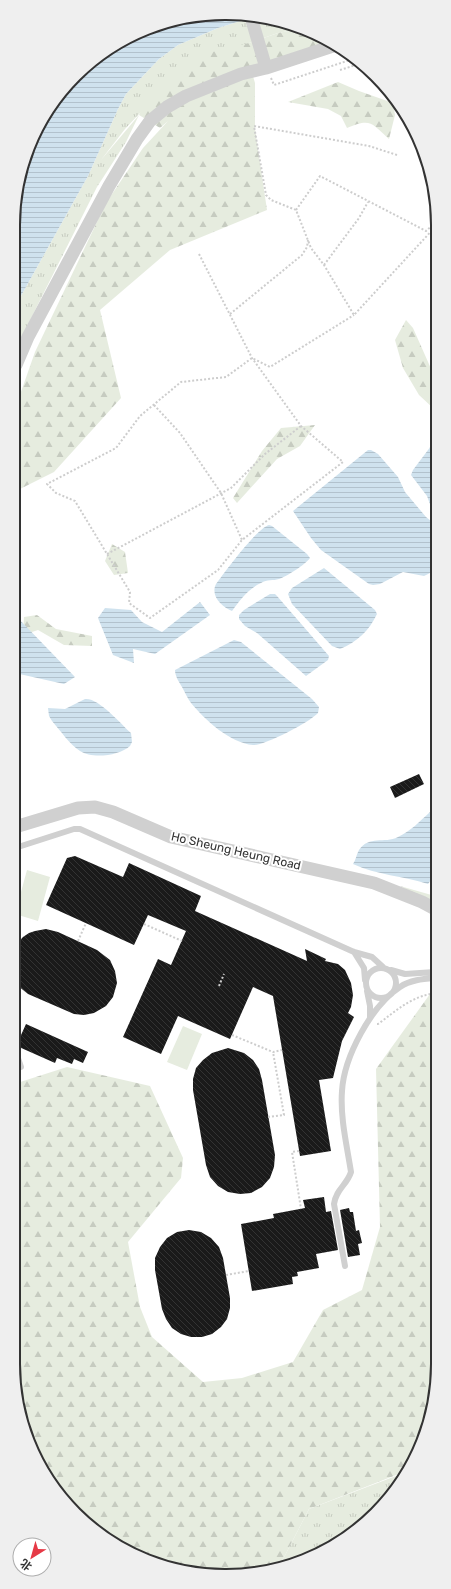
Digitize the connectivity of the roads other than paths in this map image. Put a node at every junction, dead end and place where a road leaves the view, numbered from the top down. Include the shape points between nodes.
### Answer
1 (253, 22) edge
2 (327, 47) edge
3 (265, 61) junction
4 (20, 356) edge
5 (20, 825) edge
6 (20, 846) edge
7 (431, 907) edge
8 (354, 952) junction
9 (386, 968) junction
10 (431, 972) edge
11 (431, 979) edge
12 (366, 985) junction
13 (391, 994) junction
14 (370, 1019) junction
15 (20, 1064) edge
16 (21, 1067) dead end
17 (345, 1266) dead end

1 - 3 street
2 - 3 street
3 - 4 street via 241,74 186,96 167,107 150,122 109,186
5 - 7 street, Ho Sheung Heung Road via 78,808 95,807 171,837 374,883
6 - 8 lane via 80,829
8 - 9 lane via 372,957
8 - 12 lane via 364,968
9 - 10 lane via 405,974
9 - 12 lane via 373,969 369,972
9 - 13 lane via 394,974 396,982
11 - 13 lane via 407,983
12 - 13 lane via 376,997
12 - 14 lane
13 - 14 lane
14 - 17 lane via 356,1044 343,1078 342,1111 352,1172 338,1191 334,1204
15 - 16 lane

